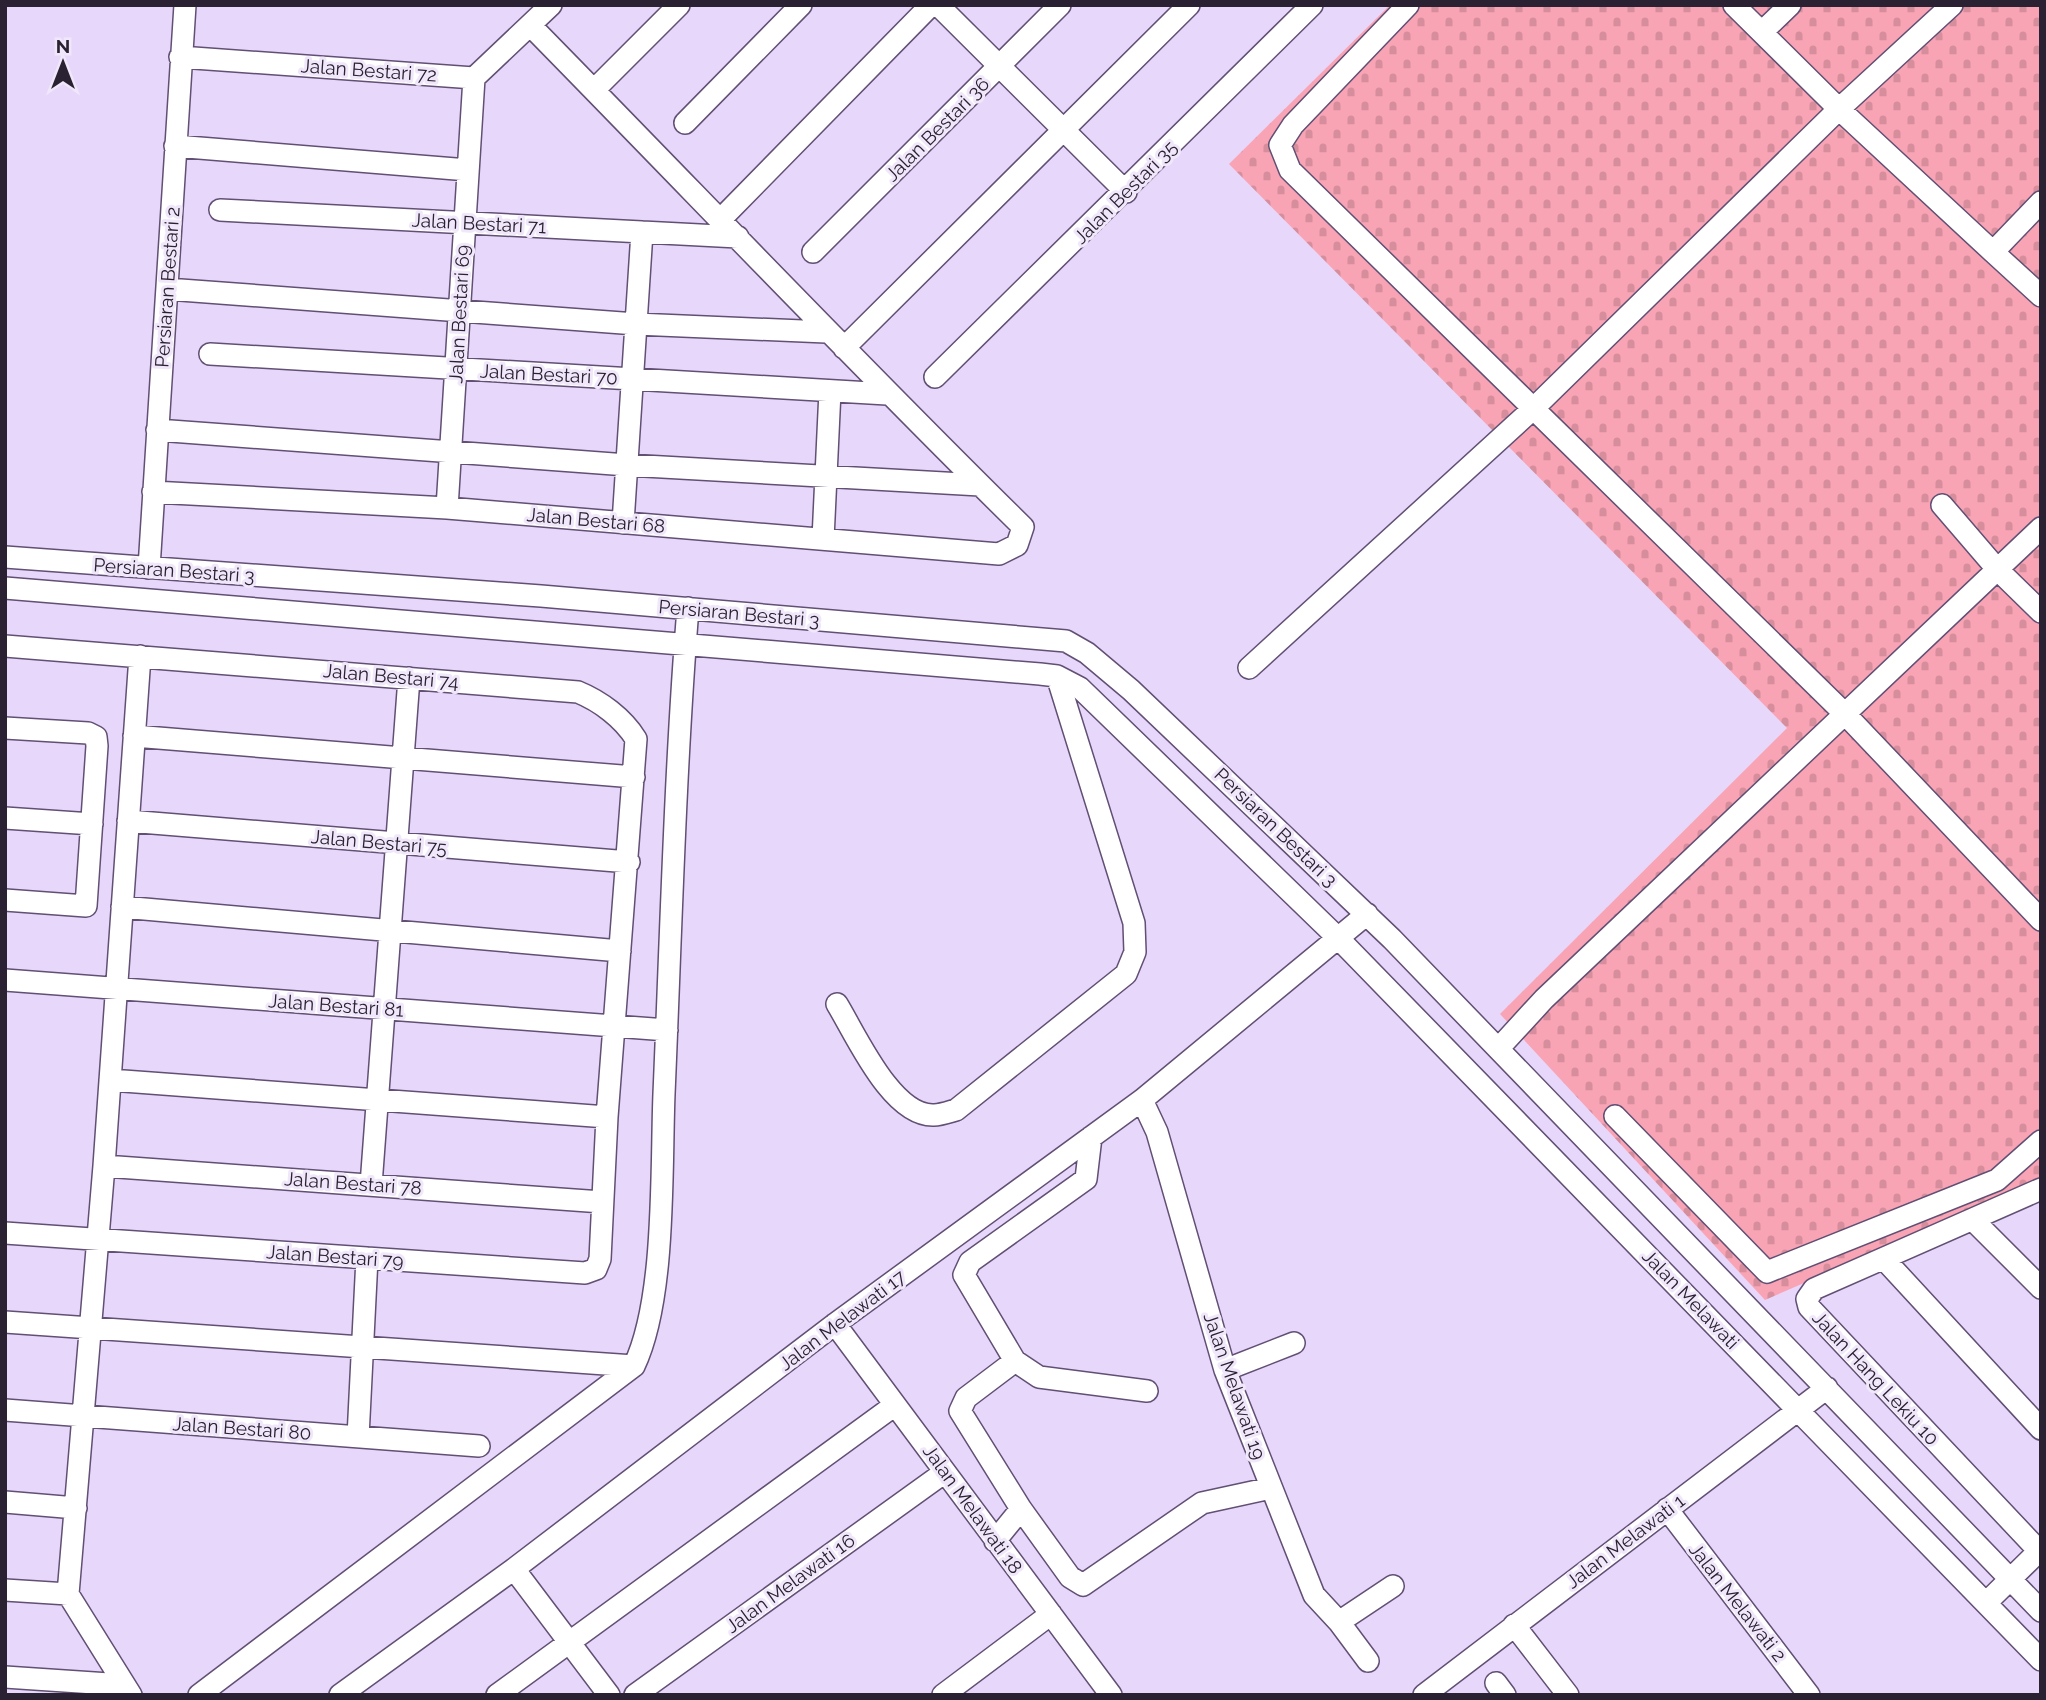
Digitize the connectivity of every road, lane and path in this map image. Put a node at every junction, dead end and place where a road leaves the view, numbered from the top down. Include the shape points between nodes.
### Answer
1 (185, 5) edge
2 (679, 5) edge
3 (801, 5) edge
4 (931, 5) edge
5 (938, 5) edge
6 (1060, 5) edge
7 (1189, 5) edge
8 (1312, 5) edge
9 (1408, 5) edge
10 (1734, 5) edge
11 (1790, 5) edge
12 (1952, 5) edge
13 (540, 17) edge
14 (1763, 31) junction
15 (180, 57) junction
16 (1000, 67) junction
17 (474, 78) junction
18 (594, 90) junction
19 (1839, 109) junction
20 (685, 123) dead end
21 (1063, 130) junction
22 (175, 146) junction
23 (468, 170) junction
24 (1126, 192) junction
25 (2041, 201) edge
26 (220, 210) dead end
27 (721, 219) junction
28 (465, 223) junction
29 (642, 232) junction
30 (738, 237) junction
31 (1993, 251) junction
32 (813, 253) dead end
33 (167, 289) junction
34 (2041, 296) edge
35 (459, 310) junction
36 (636, 324) junction
37 (827, 332) junction
38 (844, 348) junction
39 (210, 354) dead end
40 (456, 369) junction
41 (935, 377) dead end
42 (633, 379) junction
43 (830, 391) junction
44 (887, 394) junction
45 (1535, 407) junction
46 (157, 430) junction
47 (452, 452) junction
48 (627, 465) junction
49 (826, 478) junction
50 (980, 485) junction
51 (153, 492) junction
52 (1942, 505) dead end
53 (447, 508) junction
54 (623, 523) junction
55 (2041, 528) edge
56 (822, 540) junction
57 (5, 557) edge
58 (149, 568) junction
59 (1997, 569) junction
60 (5, 587) edge
61 (688, 608) junction
62 (2041, 612) edge
63 (685, 644) junction
64 (5, 646) edge
65 (140, 656) junction
66 (1249, 668) dead end
67 (1057, 676) junction
68 (408, 678) junction
69 (1846, 715) junction
70 (5, 728) edge
71 (134, 736) junction
72 (403, 759) junction
73 (634, 777) junction
74 (5, 818) edge
75 (128, 821) junction
76 (92, 824) junction
77 (396, 844) junction
78 (629, 862) junction
79 (5, 900) edge
80 (122, 907) junction
81 (1367, 914) junction
82 (2041, 919) edge
83 (390, 931) junction
84 (1339, 939) junction
85 (620, 951) junction
86 (5, 981) edge
87 (116, 989) junction
88 (837, 1003) dead end
89 (384, 1008) junction
90 (614, 1027) junction
91 (667, 1030) junction
92 (1499, 1048) junction
93 (110, 1080) junction
94 (377, 1098) junction
95 (1142, 1100) junction
96 (1615, 1116) dead end
97 (607, 1117) junction
98 (1091, 1137) junction
99 (2041, 1141) edge
100 (104, 1166) junction
101 (371, 1185) junction
102 (2041, 1189) edge
103 (603, 1202) junction
104 (1973, 1220) junction
105 (5, 1233) edge
106 (99, 1240) junction
107 (367, 1258) junction
108 (1884, 1259) junction
109 (2041, 1288) edge
110 (5, 1322) edge
111 (835, 1324) junction
112 (92, 1328) junction
113 (1294, 1343) dead end
114 (363, 1347) junction
115 (1015, 1361) junction
116 (634, 1366) junction
117 (1225, 1370) junction
118 (1827, 1388) junction
119 (1147, 1391) dead end
120 (895, 1405) junction
121 (1799, 1409) junction
122 (5, 1410) edge
123 (85, 1416) junction
124 (2041, 1429) edge
125 (358, 1437) junction
126 (479, 1446) dead end
127 (945, 1472) junction
128 (1271, 1488) junction
129 (5, 1502) edge
130 (76, 1507) junction
131 (1021, 1509) junction
132 (1667, 1509) junction
133 (995, 1541) junction
134 (2040, 1551) edge
135 (514, 1569) junction
136 (2010, 1579) junction
137 (1393, 1586) dead end
138 (5, 1590) edge
139 (68, 1594) junction
140 (1987, 1602) junction
141 (2041, 1611) edge
142 (1051, 1614) junction
143 (1339, 1622) junction
144 (1514, 1625) junction
145 (569, 1640) junction
146 (2041, 1660) edge
147 (1368, 1661) dead end
148 (5, 1677) edge
149 (127, 1690) edge
150 (199, 1695) edge
151 (340, 1695) edge
152 (497, 1695) edge
153 (609, 1695) edge
154 (635, 1695) edge
155 (943, 1695) edge
156 (1111, 1695) edge
157 (1424, 1695) edge
158 (1568, 1695) edge
159 (1809, 1695) edge

1 - 15 street, Persiaran Bestari 2
2 - 18 street
3 - 20 street
4 - 27 street
5 - 16 street
6 - 16 street, Jalan Bestari 36
7 - 21 street
8 - 24 street, Jalan Bestari 35
9 - 45 street via 1293,125 1280,145 1290,170
10 - 14 street
11 - 14 street
12 - 19 street
13 - 17 street
13 - 18 street
14 - 19 street
15 - 17 street, Jalan Bestari 72
15 - 22 street, Persiaran Bestari 2
16 - 21 street
16 - 32 street, Jalan Bestari 36
17 - 23 street, Jalan Bestari 69
18 - 27 street
19 - 31 street
19 - 45 street
21 - 24 street
21 - 38 street
22 - 23 street
22 - 33 street, Persiaran Bestari 2
23 - 28 street, Jalan Bestari 69
24 - 41 street, Jalan Bestari 35
25 - 31 street
26 - 28 street, Jalan Bestari 71
27 - 30 street
28 - 29 street, Jalan Bestari 71
28 - 35 street, Jalan Bestari 69
29 - 30 street, Jalan Bestari 71
29 - 36 street
30 - 37 street
31 - 34 street
33 - 35 street
33 - 46 street, Persiaran Bestari 2
35 - 36 street
35 - 40 street, Jalan Bestari 69
36 - 37 street
36 - 42 street
37 - 38 street
38 - 44 street
39 - 40 street, Jalan Bestari 70
40 - 42 street, Jalan Bestari 70
40 - 47 street, Jalan Bestari 69
42 - 43 street, Jalan Bestari 70
42 - 48 street
43 - 44 street, Jalan Bestari 70
43 - 49 street
44 - 50 street
45 - 66 street
45 - 69 street
46 - 47 street
46 - 51 street, Persiaran Bestari 2
47 - 48 street
47 - 53 street, Jalan Bestari 69
48 - 49 street
48 - 54 street
49 - 50 street
49 - 56 street
50 - 56 street, Jalan Bestari 68 via 1023,527 1017,545 999,554
51 - 53 street, Jalan Bestari 68
51 - 58 street, Persiaran Bestari 2
52 - 59 street
53 - 54 street, Jalan Bestari 68
54 - 56 street, Jalan Bestari 68
55 - 59 street
57 - 58 street, Persiaran Bestari 3
58 - 61 street, Persiaran Bestari 3
59 - 62 street
59 - 69 street
60 - 63 street, Persiaran Bestari 3
61 - 63 street
61 - 81 street, Persiaran Bestari 3 via 1066,641 1131,690
63 - 67 street, Persiaran Bestari 3
63 - 91 street
64 - 65 street, Jalan Bestari 74
65 - 68 street, Jalan Bestari 74
65 - 71 street
67 - 84 street, Persiaran Bestari 3 via 1080,688
67 - 88 street via 1134,923 1135,952 1126,974 956,1110 932,1116 910,1108 891,1093
68 - 72 street
68 - 73 street, Jalan Bestari 74 via 578,692 591,697 628,726 636,739
69 - 82 street
69 - 92 street via 1544,999
70 - 76 street via 96,737
71 - 72 street
71 - 75 street
72 - 73 street
72 - 77 street
73 - 78 street, Jalan Bestari 74
74 - 76 street
75 - 77 street, Jalan Bestari 75
75 - 80 street
76 - 79 street via 86,906
77 - 78 street, Jalan Bestari 75
77 - 83 street
78 - 85 street, Jalan Bestari 74
80 - 83 street
80 - 87 street
81 - 84 street, Jalan Melawati 17
81 - 92 street, Jalan Melawati
83 - 85 street
83 - 89 street
84 - 95 street, Jalan Melawati 17
84 - 121 street, Jalan Melawati
85 - 90 street, Jalan Bestari 74
86 - 87 street, Jalan Bestari 81
87 - 89 street, Jalan Bestari 81
87 - 93 street
89 - 90 street, Jalan Bestari 81
89 - 94 street
90 - 91 street, Jalan Bestari 81
90 - 97 street, Jalan Bestari 79
91 - 116 street via 657,1262 643,1345
92 - 118 street, Jalan Melawati
93 - 94 street
93 - 100 street
94 - 97 street
94 - 101 street
95 - 98 street, Jalan Melawati 17
95 - 117 street, Jalan Melawati 19 via 1157,1132
96 - 99 street via 1767,1272 1997,1180
97 - 103 street, Jalan Bestari 79
98 - 111 street, Jalan Melawati 17
98 - 115 street via 1086,1179 966,1268 967,1282
100 - 101 street, Jalan Bestari 78
100 - 106 street
101 - 103 street, Jalan Bestari 78
102 - 104 street, Jalan Hang Lekiu 10
103 - 107 street, Jalan Bestari 79 via 600,1259 596,1269 585,1273
104 - 108 street, Jalan Hang Lekiu 10
104 - 109 street
105 - 106 street, Jalan Bestari 79
106 - 107 street, Jalan Bestari 79
106 - 112 street
107 - 114 street
108 - 124 street
108 - 134 street, Jalan Hang Lekiu 10 via 1814,1289 1807,1298 1809,1307
110 - 112 street
111 - 120 street, Jalan Melawati 18
111 - 135 street, Jalan Melawati 17
112 - 114 street
112 - 123 street
113 - 117 street
114 - 116 street
114 - 125 street
115 - 119 street via 1039,1377
115 - 131 street via 967,1398 960,1411
116 - 150 street
117 - 128 street, Jalan Melawati 19
118 - 121 street, Jalan Melawati 1
118 - 136 street, Jalan Melawati
120 - 127 street, Jalan Melawati 18
120 - 145 street
121 - 132 street, Jalan Melawati 1
121 - 140 street, Jalan Melawati
122 - 123 street, Jalan Bestari 80
123 - 125 street, Jalan Bestari 80
123 - 130 street
125 - 126 street, Jalan Bestari 80
127 - 133 street, Jalan Melawati 18
127 - 154 street, Jalan Melawati 16
128 - 131 street via 1202,1503 1083,1585 1070,1577
128 - 143 street, Jalan Melawati 19 via 1314,1595
129 - 130 street
130 - 139 street
131 - 133 street
132 - 144 street, Jalan Melawati 1
132 - 159 street, Jalan Melawati 2
133 - 142 street, Jalan Melawati 18
134 - 136 street
135 - 145 street
135 - 151 street, Jalan Melawati 17
136 - 140 street
136 - 141 street, Jalan Melawati
137 - 143 street
138 - 139 street
139 - 149 street
140 - 146 street, Jalan Melawati
142 - 155 street
142 - 156 street, Jalan Melawati 18
143 - 147 street, Jalan Melawati 19
144 - 157 street, Jalan Melawati 1
144 - 158 street
145 - 152 street
145 - 153 street
148 - 149 street

